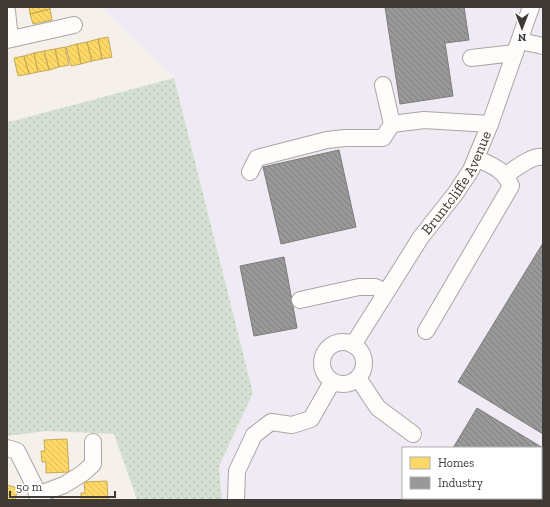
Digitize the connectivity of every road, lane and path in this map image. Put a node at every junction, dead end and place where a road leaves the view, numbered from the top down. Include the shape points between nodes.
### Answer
1 (531, 7) edge
2 (7, 12) edge
3 (74, 25) dead end
4 (9, 40) edge
5 (543, 46) edge
6 (517, 47) junction
7 (470, 58) dead end
8 (383, 85) dead end
9 (392, 124) junction
10 (490, 124) junction
11 (543, 157) edge
12 (476, 158) junction
13 (250, 172) dead end
14 (506, 175) junction
15 (386, 292) junction
16 (300, 300) dead end
17 (426, 331) dead end
18 (353, 345) junction
19 (358, 378) junction
20 (332, 382) junction
21 (413, 434) dead end
22 (93, 442) dead end
23 (7, 448) edge
24 (38, 497) edge
25 (236, 500) edge

1 - 6 street, Bruntcliffe Avenue
2 - 4 street
3 - 4 street
5 - 6 street
6 - 7 street
6 - 10 street, Bruntcliffe Avenue
8 - 9 street
9 - 10 street via 424,120
9 - 13 street via 383,138 327,140 257,158
10 - 12 street, Bruntcliffe Avenue
11 - 14 street via 539,156
12 - 14 street
12 - 15 street, Bruntcliffe Avenue via 455,194 421,237
14 - 17 street via 511,186
15 - 16 street via 374,287 359,287
15 - 18 street, Bruntcliffe Avenue
18 - 19 street via 360,350 363,358 364,366
18 - 20 street via 337,343 329,346 324,353 322,369
19 - 20 street via 348,384
19 - 21 street via 378,408
20 - 25 street via 311,419 292,425 270,422 254,435 237,471
22 - 24 street via 93,464 64,485
23 - 24 street via 17,451

